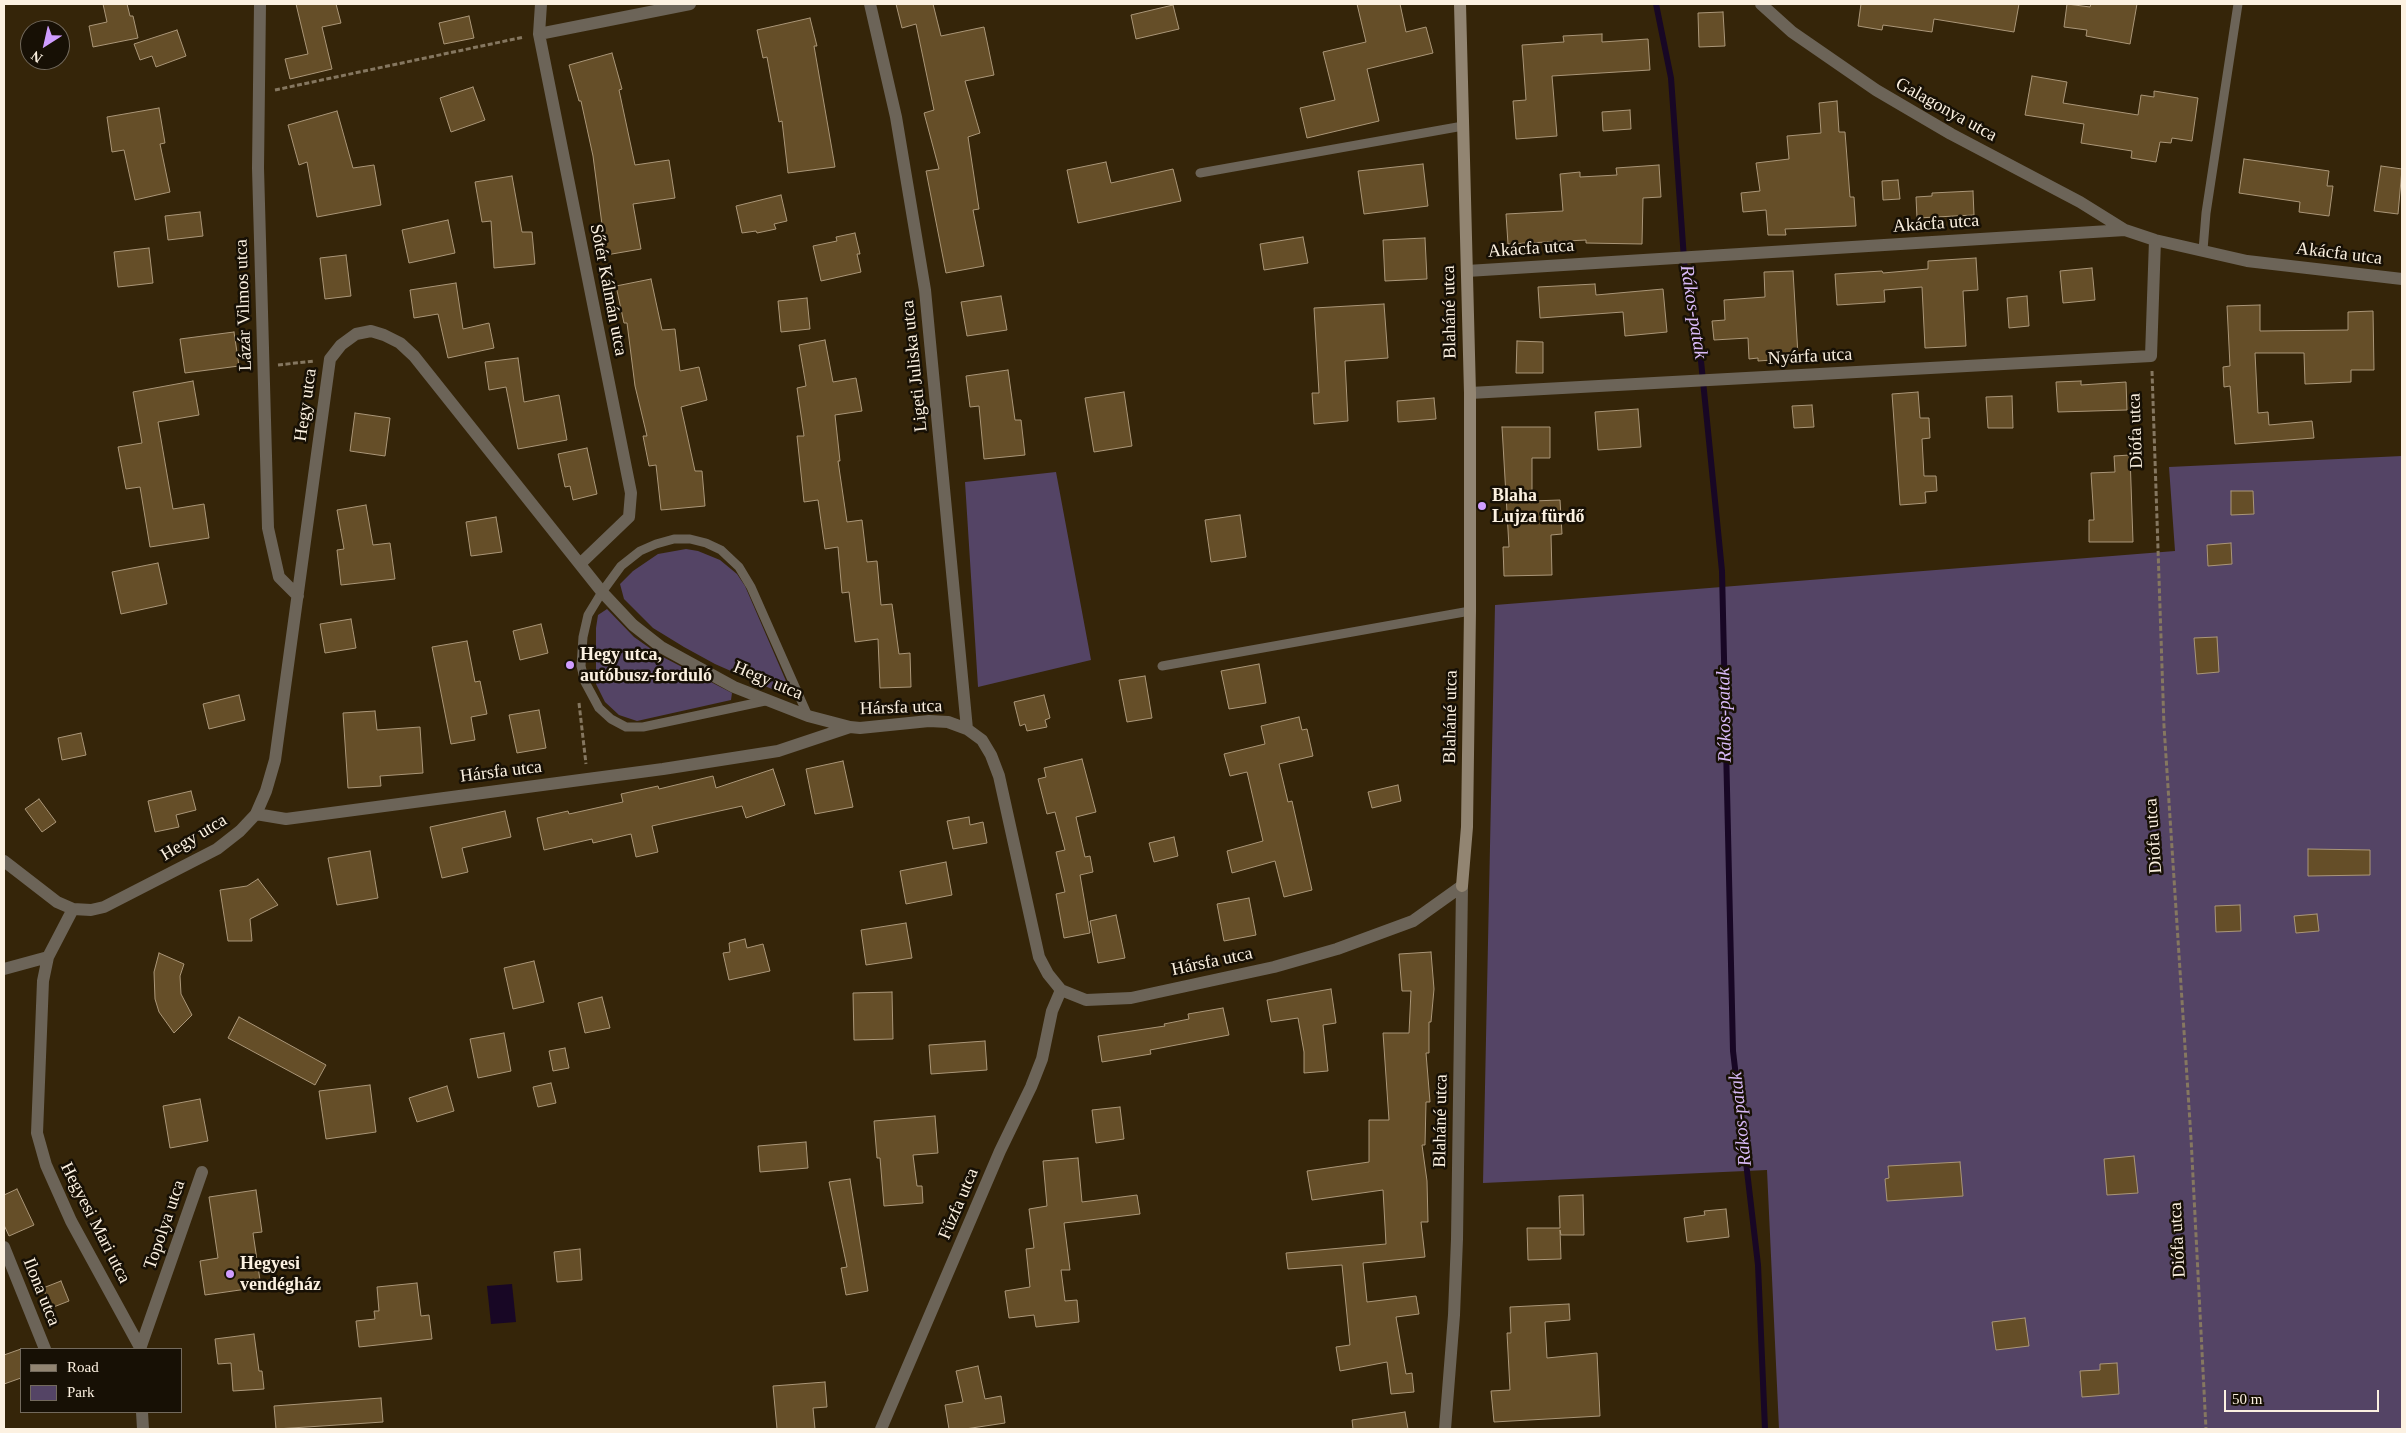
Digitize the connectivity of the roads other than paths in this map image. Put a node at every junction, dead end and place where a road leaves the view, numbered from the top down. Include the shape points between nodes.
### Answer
1 (260, 4) edge
2 (542, 4) edge
3 (690, 4) edge
4 (870, 4) edge
5 (1460, 4) edge
6 (1761, 4) edge
7 (2238, 4) edge
8 (539, 34) junction
9 (1463, 126) junction
10 (1200, 173) dead end
11 (2125, 230) junction
12 (2155, 240) junction
13 (2203, 250) junction
14 (1467, 271) junction
15 (2402, 279) edge
16 (1470, 393) junction
17 (580, 564) junction
18 (602, 592) junction
19 (298, 596) junction
20 (1470, 611) junction
21 (1162, 666) dead end
22 (765, 701) junction
23 (808, 716) junction
24 (850, 727) junction
25 (967, 729) junction
26 (256, 814) junction
27 (4, 861) edge
28 (1462, 886) junction
29 (73, 909) junction
30 (48, 957) junction
31 (4, 969) edge
32 (1061, 990) junction
33 (202, 1172) dead end
34 (4, 1247) edge
35 (45, 1348) edge
36 (141, 1348) edge
37 (142, 1413) edge
38 (142, 1429) edge
39 (880, 1429) edge
40 (1446, 1429) edge

1 - 19 street, Lázár Vilmos utca via 258,168 268,528 278,577
2 - 8 street, Sőtér Kálmán utca
3 - 8 street
4 - 25 street, Ligeti Juliska utca via 896,117 925,290
5 - 9 street, Blaháné utca
6 - 11 street, Galagonya utca via 1792,32 1876,90
7 - 13 lane
8 - 17 street, Sőtér Kálmán utca via 631,493 629,517
9 - 10 lane
9 - 14 street, Blaháné utca
11 - 12 street, Akácfa utca
11 - 14 street, Akácfa utca
12 - 13 street, Akácfa utca
12 - 16 street, Nyárfa utca via 2152,356
13 - 15 street, Akácfa utca via 2247,260
14 - 16 street, Blaháné utca
16 - 20 street, Blaháné utca
17 - 18 street, Hegy utca
17 - 19 street, Hegy utca via 420,364 400,343 371,332 356,334 330,359
18 - 22 street, Hegy utca via 661,647
18 - 22 lane via 588,615 581,666 590,694 611,719 626,728 643,727
18 - 23 lane via 621,566 640,551 656,544 690,538 721,550 739,567 751,586
19 - 26 street, Hegy utca via 275,760
20 - 21 lane
20 - 28 street, Blaháné utca via 1467,827
22 - 23 street, Hegy utca
23 - 24 street, Hegy utca
24 - 25 street, Hársfa utca via 929,720
24 - 26 street, Hársfa utca via 778,751 587,779 286,819
25 - 32 street, Hársfa utca via 982,740 999,776 1039,957
26 - 29 street, Hegy utca via 236,836 217,849 104,907
27 - 29 street via 39,889
28 - 32 street, Hársfa utca via 1412,921 1337,949 1274,967 1131,998 1086,1000
28 - 40 street, Blaháné utca via 1457,1240
29 - 30 street, Hegyesi Mari utca
30 - 31 street
30 - 36 street, Hegyesi Mari utca via 42,981 36,1120 40,1148 71,1221
32 - 39 street, Fűzfa utca via 1052,1011 1039,1066
33 - 36 street, Topolya utca
34 - 35 street, Ilona utca
37 - 38 street

